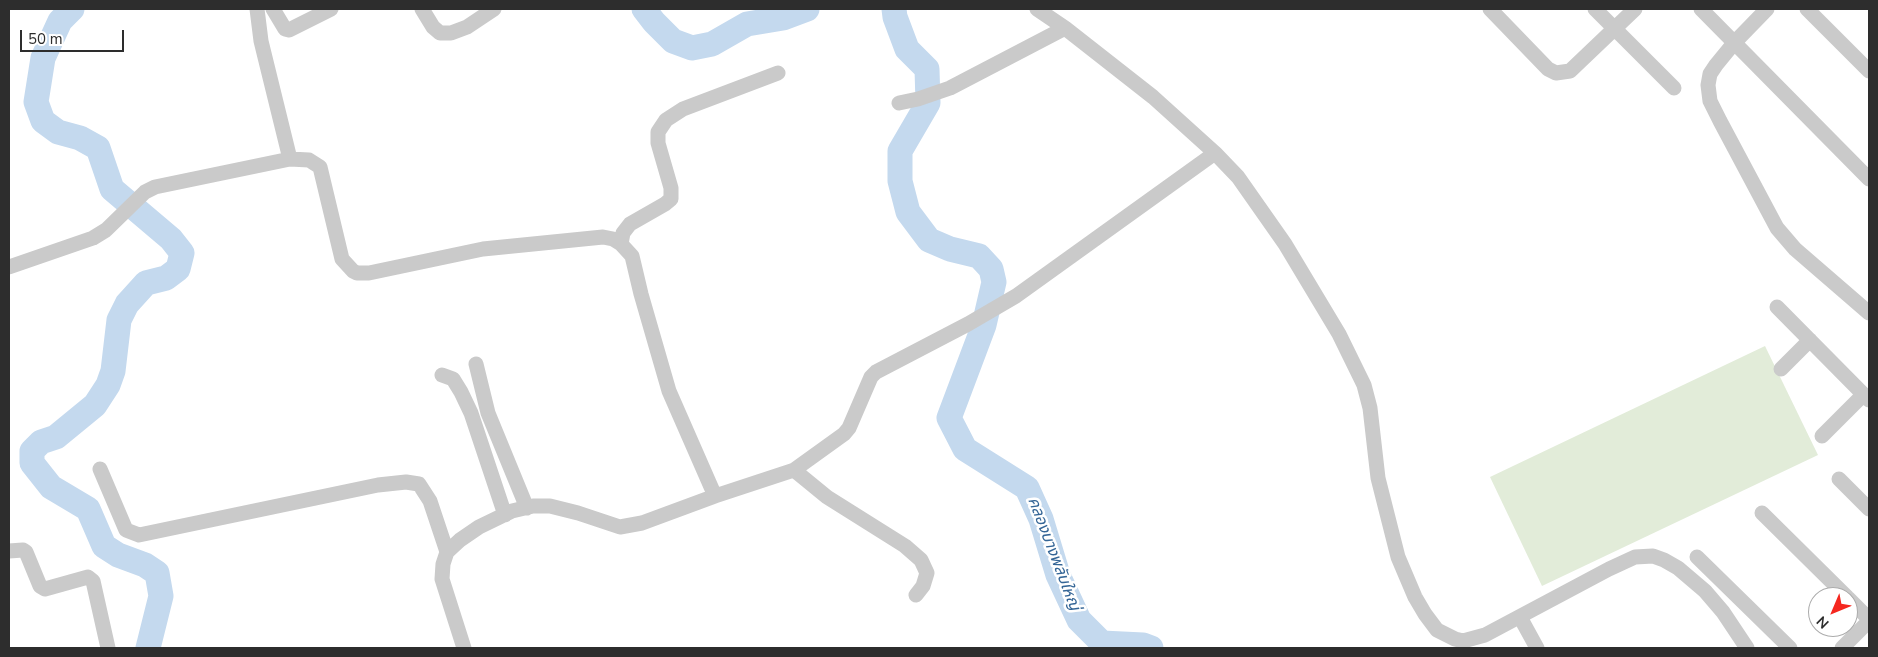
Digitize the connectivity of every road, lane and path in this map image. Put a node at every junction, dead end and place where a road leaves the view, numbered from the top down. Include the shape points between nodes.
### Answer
1 (258, 9) edge
2 (272, 9) edge
3 (331, 9) edge
4 (422, 9) edge
5 (494, 9) edge
6 (1037, 9) edge
7 (1490, 9) edge
8 (1595, 9) edge
9 (1635, 9) edge
10 (1701, 9) edge
11 (1768, 9) edge
12 (1807, 9) edge
13 (1065, 28) junction
14 (1615, 29) junction
15 (1734, 43) junction
16 (1869, 71) edge
17 (778, 72) dead end
18 (1674, 88) dead end
19 (899, 102) dead end
20 (1215, 153) junction
21 (290, 159) junction
22 (1869, 179) edge
23 (622, 244) junction
24 (9, 267) edge
25 (1778, 307) dead end
26 (1869, 313) edge
27 (1810, 340) junction
28 (476, 364) dead end
29 (1781, 369) dead end
30 (442, 376) dead end
31 (1866, 398) edge
32 (1822, 436) dead end
33 (100, 469) dead end
34 (794, 470) junction
35 (1839, 478) dead end
36 (715, 496) junction
37 (526, 508) junction
38 (1869, 510) edge
39 (1762, 513) dead end
40 (505, 515) junction
41 (9, 551) edge
42 (447, 552) junction
43 (1697, 557) dead end
44 (1837, 587) edge
45 (916, 595) dead end
46 (1858, 608) edge
47 (1520, 617) junction
48 (1869, 620) edge
49 (1469, 644) edge
50 (108, 648) edge
51 (464, 648) edge
52 (1537, 648) edge
53 (1747, 648) edge
54 (1790, 648) edge
55 (1842, 648) edge

1 - 21 street via 261,41
2 - 3 street via 289,30
4 - 5 street via 432,27 440,33 451,33
6 - 13 street
7 - 14 street via 1548,69 1556,73 1570,71
8 - 14 street
9 - 14 street
10 - 15 street
11 - 15 street
12 - 16 street
13 - 19 street via 950,88
13 - 20 street via 1153,97
14 - 18 street
15 - 22 street
15 - 26 street via 1710,74 1710,101 1777,228 1795,249
17 - 23 street via 683,109 666,120 658,132 658,143 671,198 630,224 623,233
20 - 34 street via 1016,296 876,372 844,434
20 - 49 street via 1238,177 1285,244 1339,334 1364,385 1370,408 1378,478 1398,557 1415,597 1437,630
21 - 23 street via 309,160 320,167 342,258 357,273 483,249 602,237
21 - 24 street via 155,187 93,238
23 - 36 street via 632,256 669,391
25 - 27 street
27 - 29 street
27 - 31 street
28 - 37 street via 488,413
30 - 40 street via 453,379 462,392
31 - 32 street
33 - 42 street via 126,530 139,535 378,485 419,484 430,501
34 - 36 street
34 - 45 street via 827,497 905,546 921,560 927,573
35 - 38 street
36 - 37 street via 642,523 620,527 550,506
37 - 40 street
39 - 44 street
40 - 42 street via 479,527
41 - 50 street via 26,552 40,586 45,589 88,577 93,581
42 - 51 street via 442,579
43 - 54 street
46 - 48 street
47 - 49 street
47 - 52 street
47 - 53 street via 1608,569 1635,557 1653,556 1678,568 1705,591
48 - 55 street

